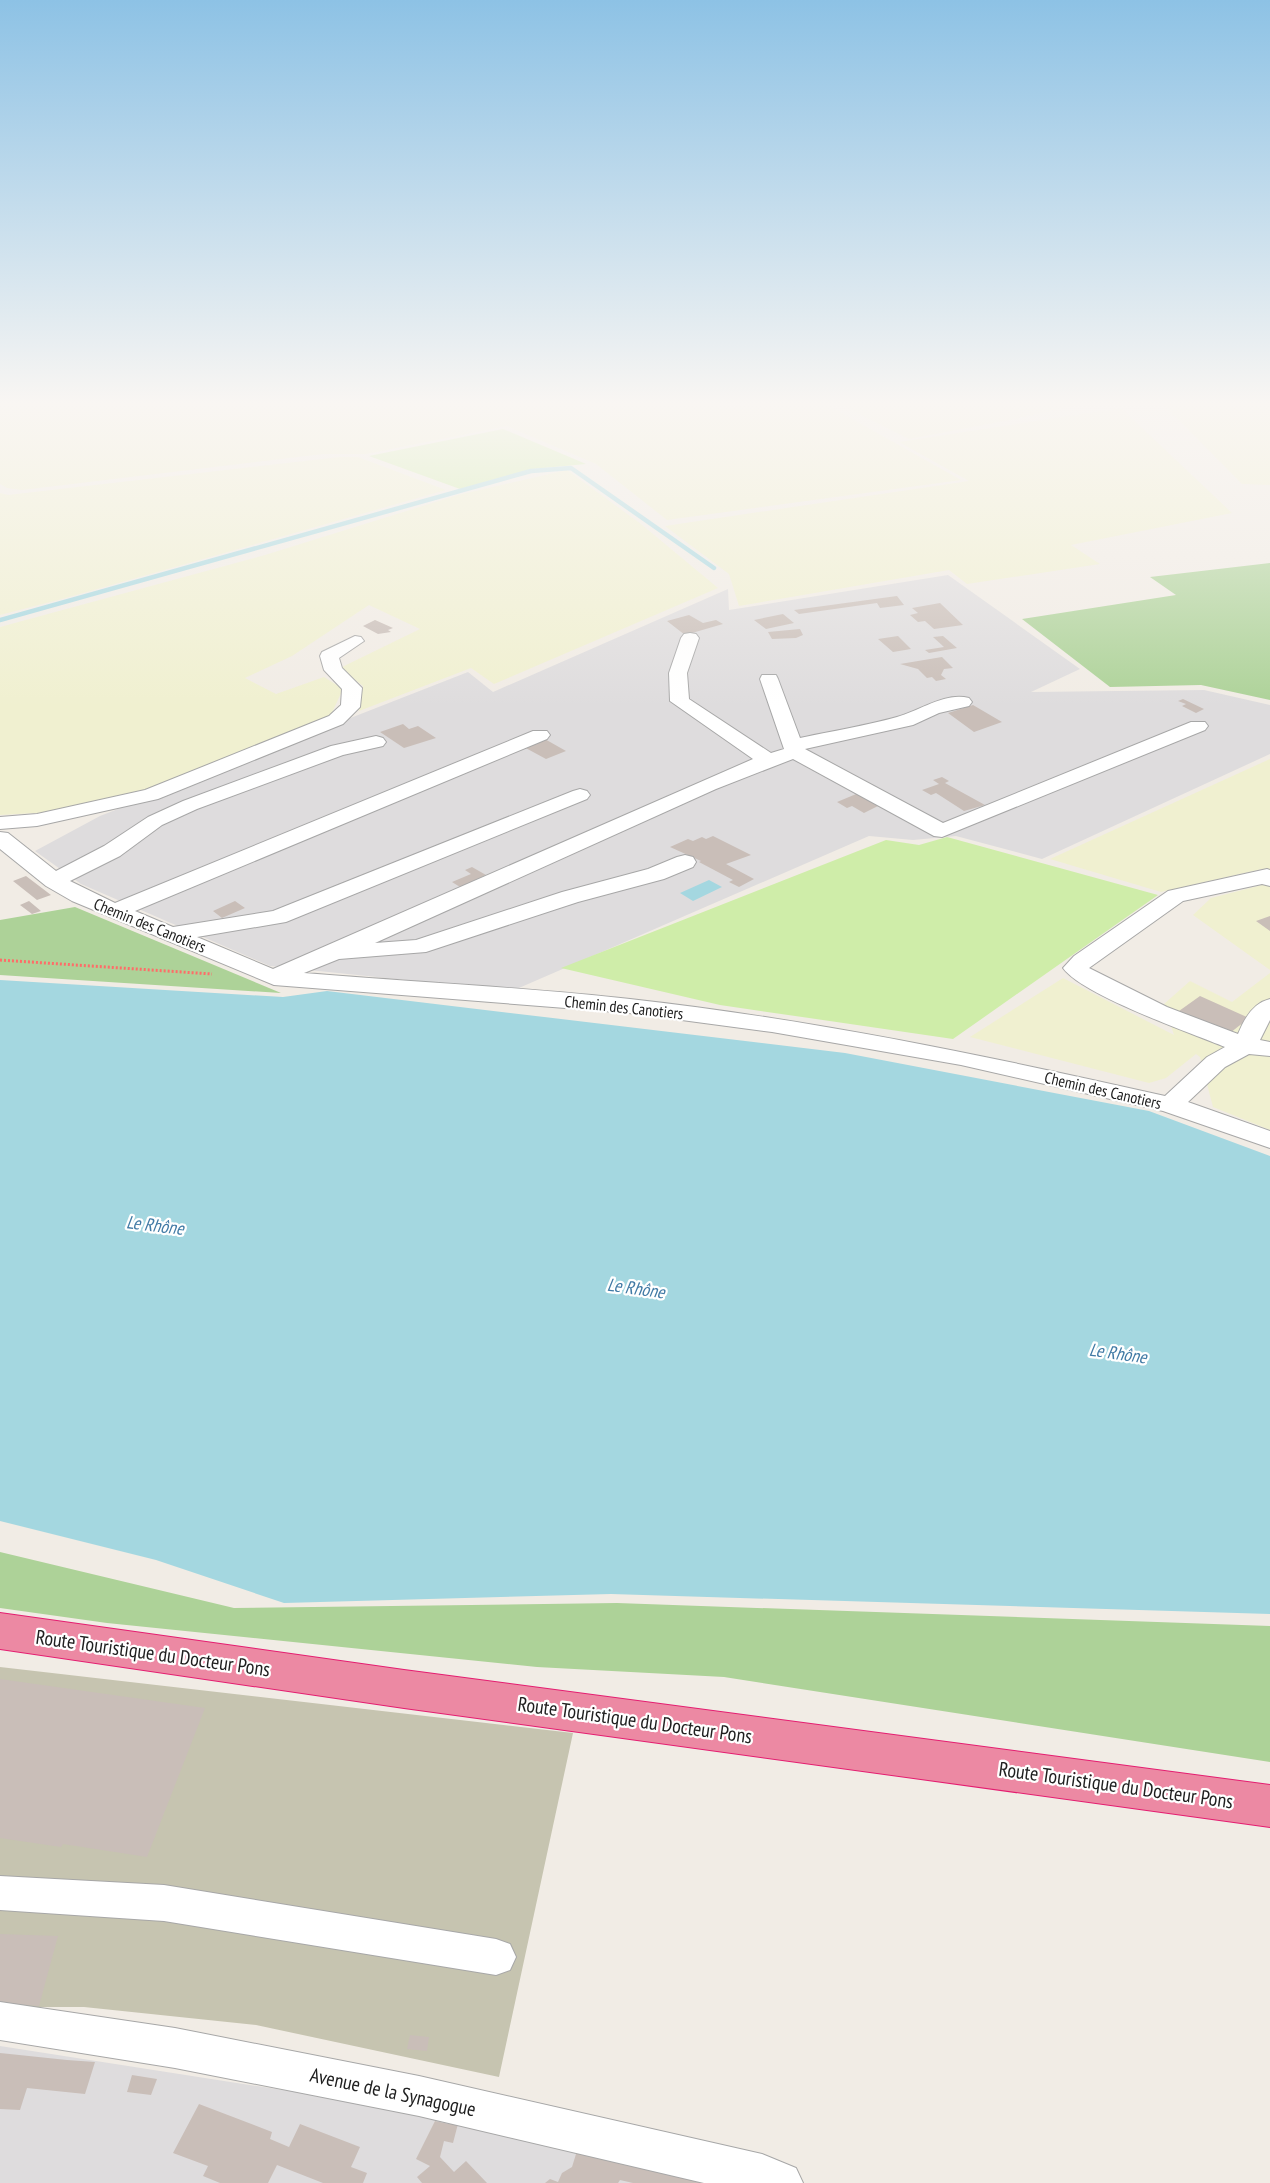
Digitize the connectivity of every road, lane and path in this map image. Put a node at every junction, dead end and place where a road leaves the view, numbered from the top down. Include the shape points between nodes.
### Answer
1 (690, 638) dead end
2 (355, 641) dead end
3 (769, 679) dead end
4 (962, 702) dead end
5 (1198, 726) dead end
6 (540, 735) dead end
7 (376, 742) dead end
8 (793, 749) junction
9 (768, 760) junction
10 (580, 795) dead end
11 (0, 824) edge
12 (0, 838) edge
13 (685, 862) dead end
14 (1270, 879) edge
15 (54, 881) junction
16 (115, 911) junction
17 (172, 934) junction
18 (335, 952) junction
19 (0, 960) edge
20 (215, 974) dead end
21 (274, 978) junction
22 (1270, 1006) edge
23 (1245, 1046) junction
24 (1270, 1049) edge
25 (1170, 1105) junction
26 (1270, 1140) edge
27 (0, 1631) edge
28 (1270, 1806) edge
29 (0, 1893) edge
30 (496, 1957) dead end
31 (0, 2021) edge
32 (781, 2183) edge

1 - 9 street via 678,673 680,701
2 - 11 street via 329,656 333,670 352,688 350,707 336,720 151,795 37,820
3 - 8 street
4 - 8 street via 933,708 906,721
5 - 8 street via 942,831
6 - 16 street
7 - 15 street via 338,750 190,805 155,821 112,851
8 - 9 street
9 - 18 street
10 - 17 street via 278,917
12 - 15 street, Chemin des Canotiers
13 - 18 street via 417,947
14 - 23 street via 1267,876 1176,896 1076,968 1084,976 1158,1012
15 - 16 street, Chemin des Canotiers
16 - 17 street, Chemin des Canotiers
17 - 21 street, Chemin des Canotiers
18 - 21 street
19 - 20 path
21 - 25 street, Chemin des Canotiers via 629,1006 772,1025 961,1058
22 - 23 street via 1256,1020
23 - 24 street
23 - 25 street via 1216,1062
25 - 26 street, Chemin des Canotiers
27 - 28 highway, Route Touristique du Docteur Pons
29 - 30 street via 164,1903
31 - 32 street, Avenue de la Synagogue via 175,2048 419,2096 762,2175

